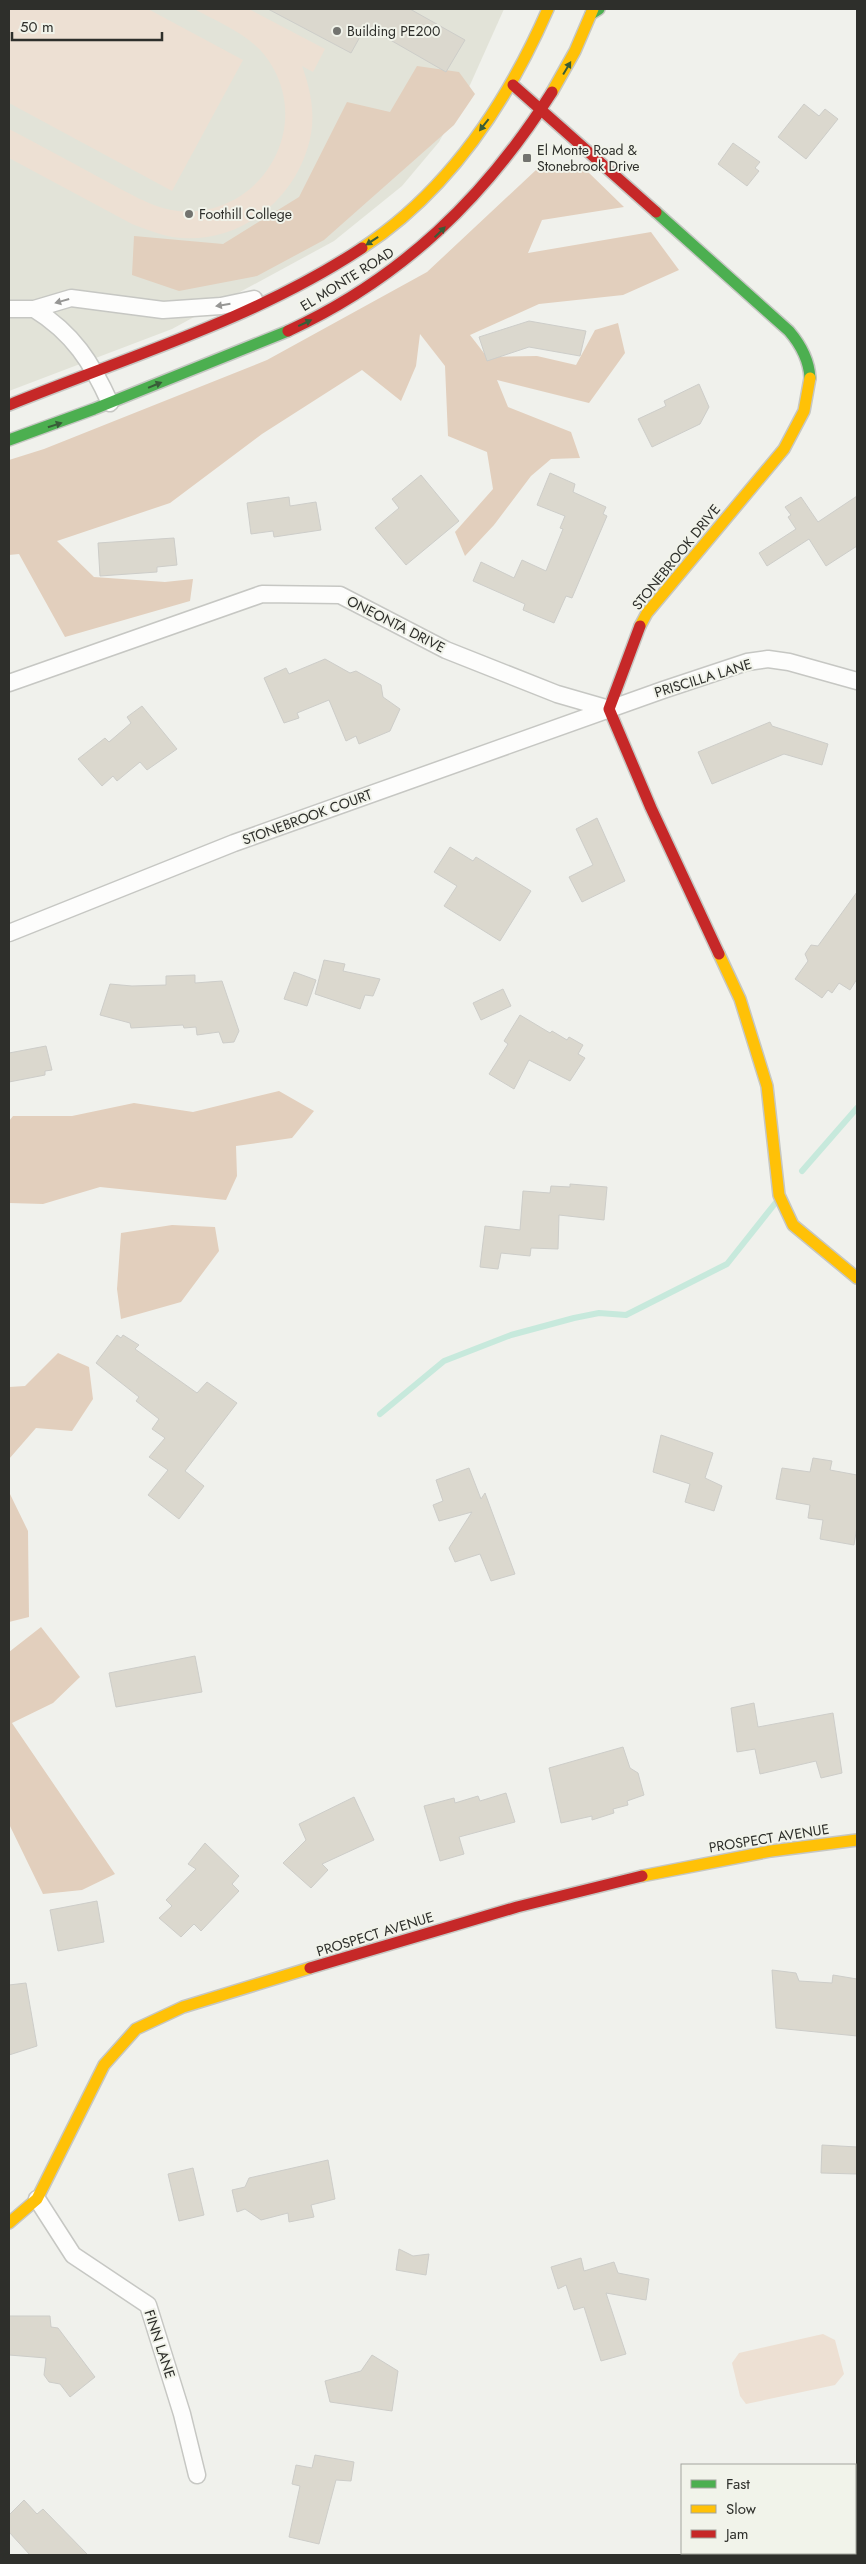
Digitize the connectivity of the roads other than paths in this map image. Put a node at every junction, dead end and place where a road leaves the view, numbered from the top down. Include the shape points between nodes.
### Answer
1 (548, 9) edge
2 (594, 10) edge
3 (513, 86) junction
4 (542, 110) junction
5 (319, 274) junction
6 (9, 309) edge
7 (34, 309) junction
8 (95, 370) junction
9 (110, 403) junction
10 (9, 405) edge
11 (9, 440) edge
12 (857, 681) edge
13 (9, 683) edge
14 (609, 709) junction
15 (9, 933) edge
16 (857, 1278) edge
17 (857, 1840) edge
18 (37, 2199) junction
19 (9, 2223) edge
20 (197, 2475) dead end

1 - 3 street, EL MONTE ROAD
4 -> 2 street, EL MONTE ROAD via 576,51
3 - 4 street, STONEBROOK DRIVE
3 -> 5 street, EL MONTE ROAD via 443,180 374,241
9 -> 4 street, EL MONTE ROAD via 319,316 396,268 467,206
4 - 14 street, STONEBROOK DRIVE via 596,162 778,320 799,343 810,374 808,400 796,432 647,613 635,636
5 -> 7 street via 278,292 221,306 163,310 72,298
5 - 8 street, EL MONTE ROAD via 219,323
6 - 7 street
7 - 8 street via 68,336
8 - 9 street
8 - 10 street, EL MONTE ROAD
11 -> 9 street, EL MONTE ROAD
12 - 14 street, PRISCILLA LANE via 768,659 747,662
13 - 14 street, ONEONTA DRIVE via 262,594 340,595 446,650 557,694
14 - 15 street, STONEBROOK COURT via 234,843
14 - 16 street via 740,999 767,1086 779,1196 785,1211 793,1225
17 - 18 street, PROSPECT AVENUE via 655,1873 498,1912 183,2007 136,2029 104,2065
18 - 19 street, PROSPECT AVENUE
18 - 20 street, FINN LANE via 73,2255 148,2305

